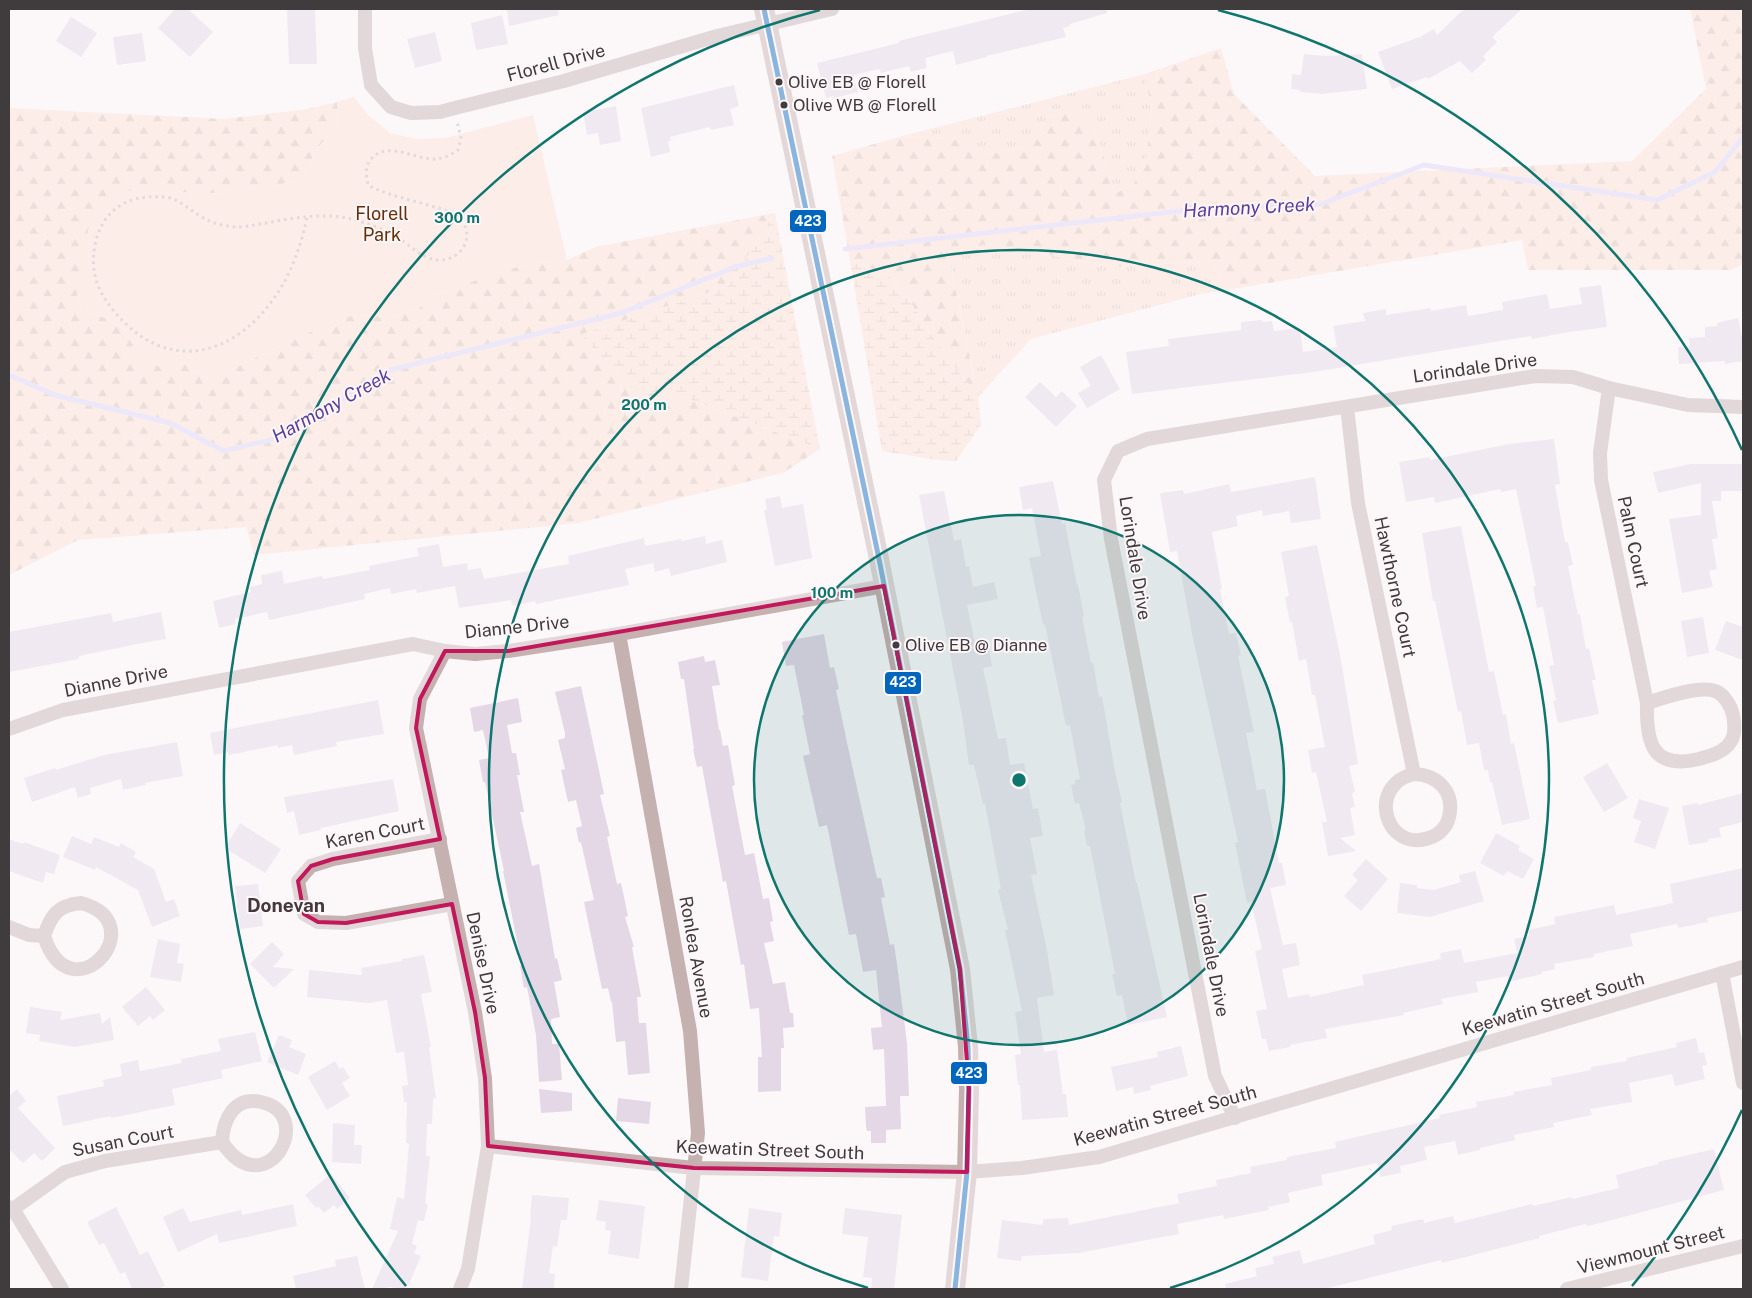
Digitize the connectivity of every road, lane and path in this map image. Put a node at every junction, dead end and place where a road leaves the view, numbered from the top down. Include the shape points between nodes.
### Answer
1 (365, 9) edge
2 (832, 9) edge
3 (766, 16) edge
4 (455, 108) junction
5 (307, 218) junction
6 (1609, 388) junction
7 (1346, 406) junction
8 (1743, 407) edge
9 (884, 586) junction
10 (619, 634) junction
11 (446, 651) junction
12 (1647, 704) junction
13 (9, 729) edge
14 (1414, 774) junction
15 (440, 839) junction
16 (452, 904) junction
17 (9, 927) edge
18 (44, 936) junction
19 (1743, 967) edge
20 (1722, 973) junction
21 (1743, 1083) edge
22 (1235, 1118) junction
23 (222, 1142) junction
24 (488, 1146) junction
25 (694, 1168) junction
26 (967, 1172) junction
27 (11, 1208) edge
28 (1743, 1246) edge
29 (62, 1289) edge
30 (460, 1289) edge
31 (681, 1289) edge
32 (955, 1289) edge
33 (1568, 1289) edge

1 - 4 street, Florell Drive via 371,84 391,107 411,113
2 - 3 street, Florell Drive
3 - 4 street, Florell Drive via 717,36 564,81
3 - 9 main road
4 - 5 path via 460,138 458,150 436,159 378,152 368,162 366,173 368,185 380,192 447,210 459,218 467,231 466,244 459,254 438,261 375,227 345,218
5 - 5 path via 240,227 212,223 171,198 131,199 113,210 100,226 92,262 97,284 104,300 142,338 168,350 208,349 227,342 245,329 280,290 292,267
6 - 7 street, Lorindale Drive via 1573,377 1535,376
6 - 8 street, Lorindale Drive via 1688,405
6 - 12 street, Palm Court via 1600,453 1601,480
7 - 14 street, Hawthorne Court via 1358,503
7 - 22 street, Lorindale Drive via 1147,439 1118,451 1104,480 1111,539 1216,1076
9 - 10 street, Dianne Drive
9 - 26 main road via 960,969 970,1089
10 - 11 street, Dianne Drive via 508,651 475,654
10 - 25 street, Ronlea Avenue via 690,1031 698,1133
11 - 13 street, Dianne Drive via 413,644 63,710
11 - 15 street, Denise Drive via 420,699 416,728
12 - 12 street, Palm Court via 1650,741 1657,754 1666,760 1679,762 1716,754 1734,738 1732,710 1723,696 1715,691 1686,692
14 - 14 street via 1439,781 1450,800 1451,810 1442,830 1423,840 1402,836 1391,825 1385,810 1390,789 1407,775
15 - 16 street, Denise Drive
15 - 16 street, Karen Court via 333,859 312,866 298,880 304,914 318,922 346,923
16 - 24 street, Denise Drive via 485,1078
17 - 18 street via 29,935
18 - 18 street via 52,916 70,904 81,903 101,912 111,931 111,942 103,957 91,967 80,969 70,968 56,960
19 - 20 street, Keewatin Street South
20 - 21 street
20 - 22 street, Keewatin Street South
22 - 26 street, Keewatin Street South via 1099,1157
23 - 23 street via 236,1160 256,1165 275,1158 284,1146 287,1130 279,1112 271,1105 260,1101 244,1103 225,1121
23 - 27 street, Susan Court via 105,1161 65,1172
24 - 25 street, Keewatin Street South
24 - 30 street, Denise Drive via 468,1269
25 - 26 street, Keewatin Street South
25 - 31 street, Ronlea Avenue
26 - 32 main road
27 - 29 street
28 - 33 street, Viewmount Street

